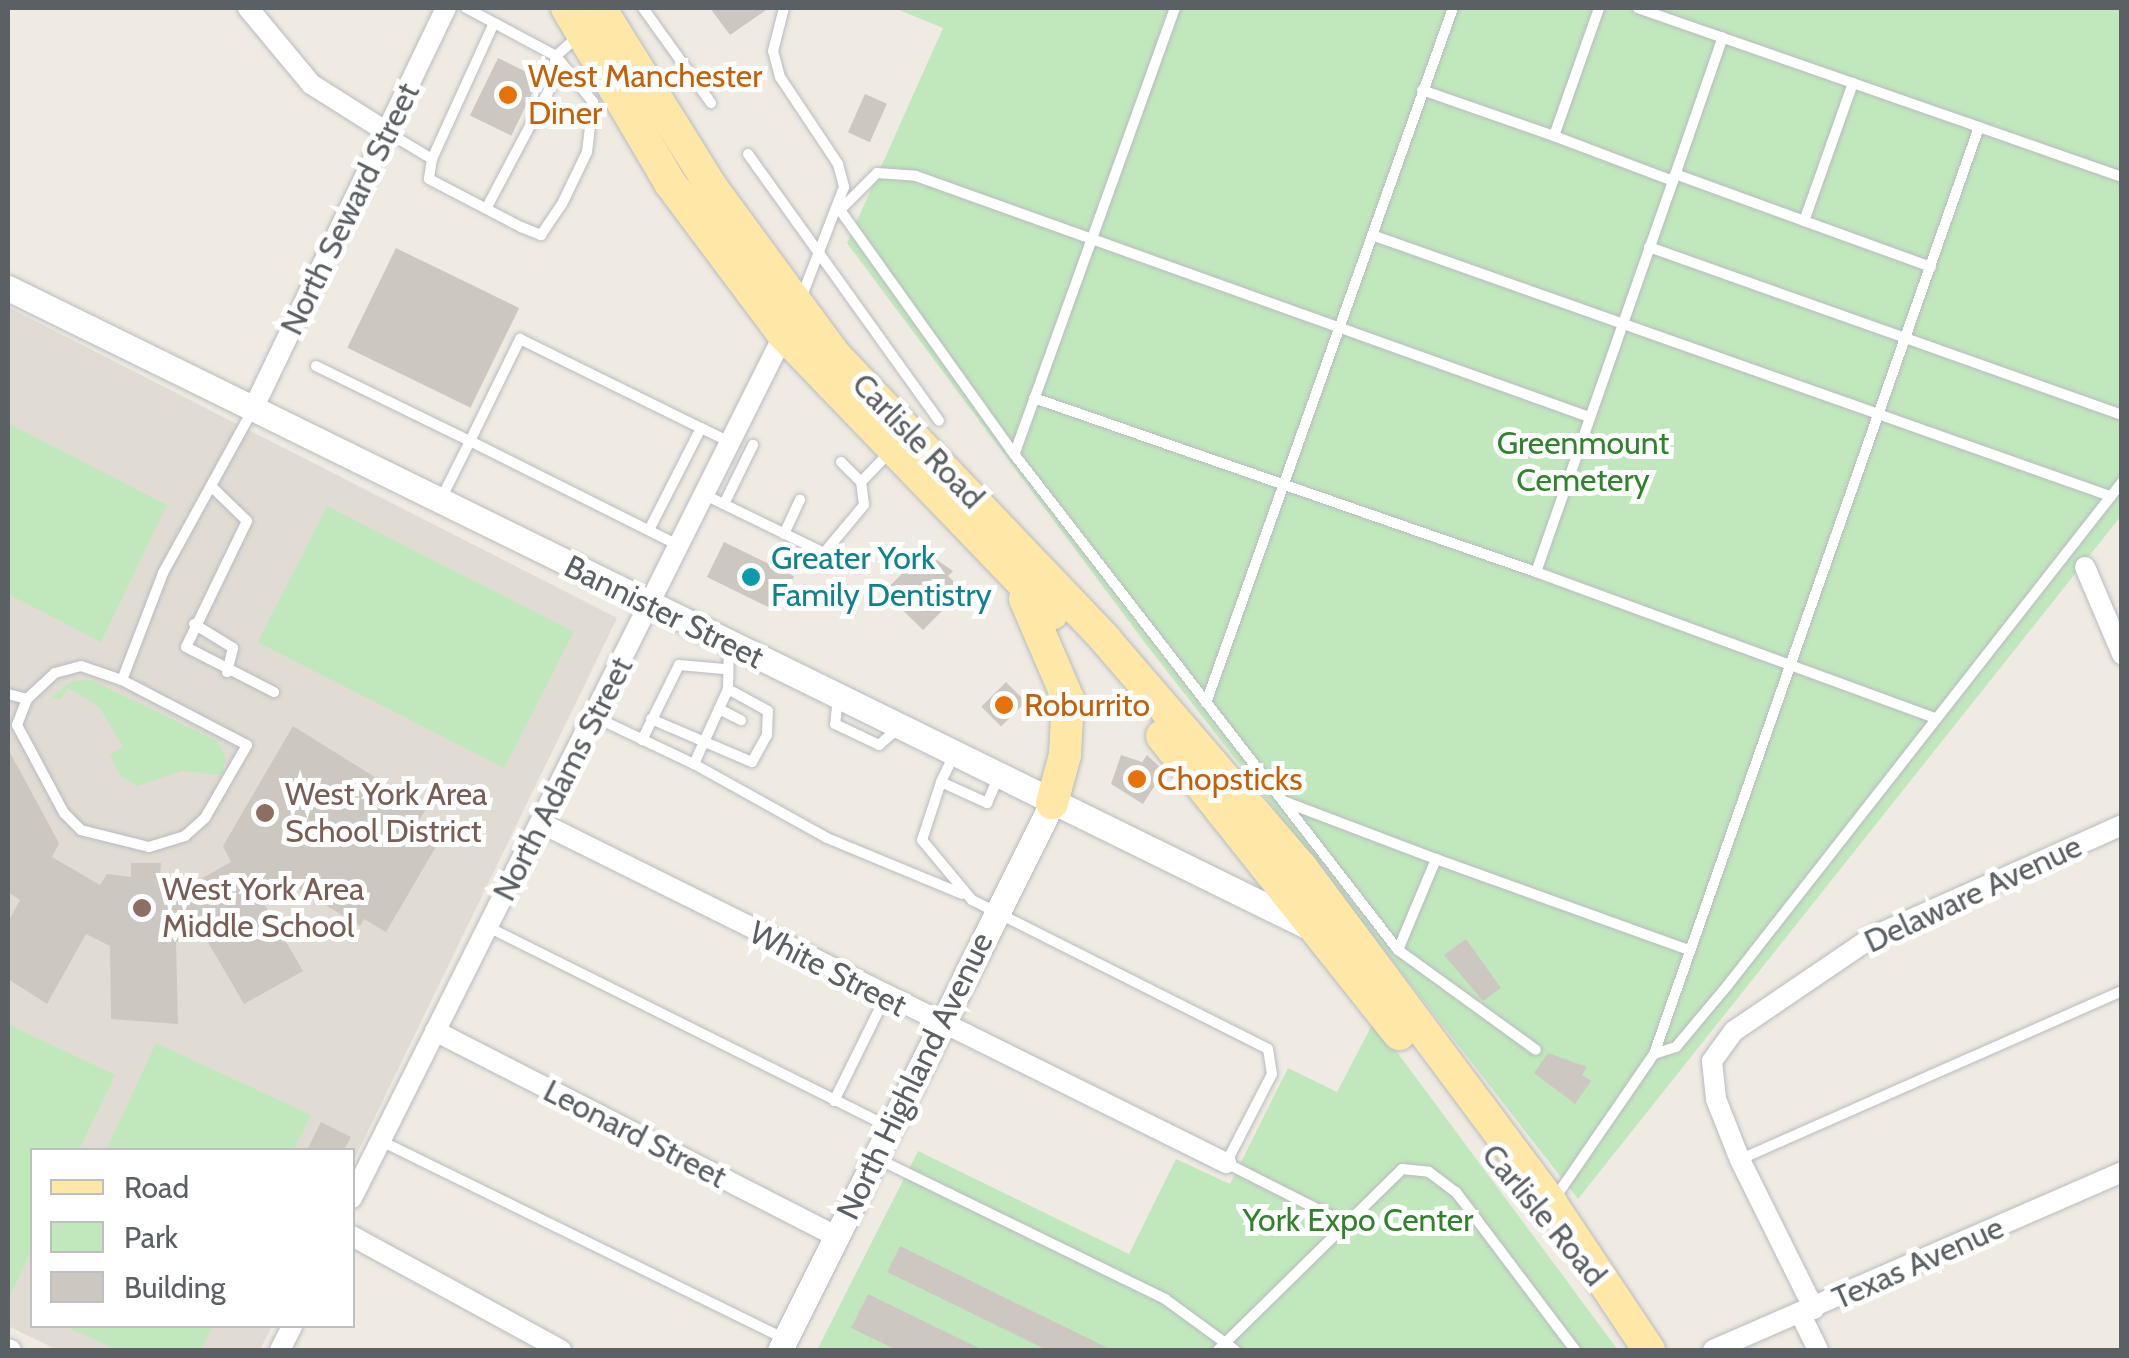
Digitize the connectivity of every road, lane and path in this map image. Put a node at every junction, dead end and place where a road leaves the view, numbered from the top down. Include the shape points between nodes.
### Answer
1 (248, 8) edge
2 (446, 8) edge
3 (466, 8) edge
4 (643, 8) edge
5 (784, 8) edge
6 (1175, 8) edge
7 (1453, 8) edge
8 (1599, 8) edge
9 (1638, 8) edge
10 (583, 16) edge
11 (494, 23) junction
12 (1723, 37) junction
13 (556, 56) junction
14 (1853, 83) junction
15 (1422, 90) junction
16 (710, 103) dead end
17 (1979, 127) junction
18 (388, 132) junction
19 (1554, 136) junction
20 (748, 154) dead end
21 (432, 159) junction
22 (2122, 176) edge
23 (1674, 178) junction
24 (487, 207) junction
25 (840, 210) junction
26 (1804, 220) junction
27 (1372, 234) junction
28 (1091, 240) junction
29 (1649, 247) junction
30 (820, 255) junction
31 (1930, 267) junction
32 (8, 288) edge
33 (790, 320) junction
34 (1622, 320) junction
35 (1339, 329) junction
36 (1906, 338) junction
37 (316, 366) dead end
38 (1034, 398) junction
39 (252, 411) junction
40 (1880, 413) junction
41 (2122, 415) edge
42 (1589, 417) junction
43 (939, 421) dead end
44 (701, 428) junction
45 (470, 442) junction
46 (753, 445) dead end
47 (890, 451) junction
48 (734, 452) junction
49 (1014, 454) junction
50 (841, 462) dead end
51 (861, 482) junction
52 (2122, 482) edge
53 (210, 486) junction
54 (1286, 486) junction
55 (2110, 496) junction
56 (714, 500) junction
57 (800, 500) dead end
58 (438, 505) junction
59 (648, 530) junction
60 (784, 534) junction
61 (680, 546) junction
62 (1000, 561) junction
63 (2084, 567) dead end
64 (1536, 572) junction
65 (651, 605) junction
66 (194, 624) junction
67 (2122, 654) edge
68 (727, 656) junction
69 (1788, 664) junction
70 (227, 672) junction
71 (122, 680) junction
72 (728, 689) junction
73 (274, 692) dead end
74 (8, 694) edge
75 (27, 699) junction
76 (1206, 703) junction
77 (719, 709) junction
78 (595, 717) junction
79 (1933, 717) junction
80 (651, 719) junction
81 (741, 720) dead end
82 (642, 740) junction
83 (703, 744) junction
84 (954, 754) junction
85 (694, 764) junction
86 (999, 776) junction
87 (941, 782) junction
88 (1282, 801) junction
89 (1052, 803) junction
90 (541, 823) junction
91 (2122, 825) edge
92 (1436, 859) junction
93 (968, 897) junction
94 (996, 914) junction
95 (488, 927) junction
96 (1322, 934) junction
97 (1398, 950) junction
98 (1689, 950) junction
99 (2122, 990) edge
100 (884, 998) junction
101 (940, 1026) junction
102 (434, 1032) junction
103 (1429, 1037) junction
104 (1536, 1050) dead end
105 (1654, 1054) junction
106 (834, 1101) junction
107 (892, 1128) junction
108 (381, 1141) junction
109 (876, 1158) junction
110 (1740, 1160) junction
111 (1226, 1163) junction
112 (2122, 1172) edge
113 (355, 1192) edge
114 (1551, 1202) junction
115 (1343, 1222) junction
116 (836, 1236) junction
117 (355, 1238) edge
118 (1609, 1294) junction
119 (1807, 1312) junction
120 (783, 1345) edge
121 (1227, 1348) edge
122 (561, 1350) edge
123 (1575, 1350) edge
124 (1649, 1350) edge
125 (1713, 1350) edge
126 (1818, 1350) edge

1 - 18 street via 311,84
2 - 18 street, North Seward Street
3 - 11 lane
4 - 16 lane
5 - 25 lane via 773,51 780,77 838,164
6 - 28 lane
7 - 15 lane
8 - 19 lane
9 - 12 lane
10 - 13 lane
10 - 33 main road, Carlisle Road
11 - 13 lane
11 - 21 lane
12 - 14 lane
12 - 23 lane
13 - 24 lane via 551,86
13 - 24 lane via 593,102 587,152 541,235
14 - 17 lane
14 - 26 lane
15 - 19 lane
15 - 27 lane
17 - 22 lane
17 - 31 lane
18 - 21 lane
18 - 39 street, North Seward Street
19 - 23 lane
20 - 30 lane
21 - 24 lane via 429,179
23 - 26 lane
23 - 29 lane
25 - 28 lane via 877,173 898,172
25 - 30 lane
25 - 49 lane
26 - 31 lane
27 - 34 lane
27 - 35 lane
28 - 35 lane
28 - 38 lane
29 - 34 lane
29 - 36 lane
30 - 33 lane
30 - 43 lane
31 - 36 lane
32 - 39 street, Bannister Street
33 - 47 main road, Carlisle Road
33 - 48 street, North Adams Street
33 - 103 main road, Carlisle Road via 1212,760
34 - 40 lane
34 - 42 lane
35 - 42 lane
35 - 54 lane
36 - 40 lane
36 - 41 lane
37 - 45 lane
38 - 49 lane
38 - 54 lane
39 - 53 lane
39 - 58 street, Bannister Street
40 - 55 lane
40 - 69 lane
42 - 64 lane
44 - 45 lane via 520,339
44 - 48 lane
44 - 59 lane
45 - 58 lane
45 - 59 lane
46 - 48 lane
47 - 51 lane
47 - 62 main road, Carlisle Road
48 - 56 street, North Adams Street
49 - 76 lane
50 - 51 lane
51 - 60 lane via 864,505 832,549
52 - 55 lane
53 - 66 lane via 247,520
53 - 71 lane via 163,573
54 - 64 lane
54 - 76 lane
55 - 79 lane
56 - 60 lane
56 - 61 street, North Adams Street
57 - 60 lane
58 - 65 street, Bannister Street
59 - 61 lane
61 - 65 street, North Adams Street
62 - 89 main road via 1041,626 1068,699 1065,756
62 - 96 main road, Carlisle Road via 1145,716
63 - 67 street
64 - 69 lane
65 - 68 street, Bannister Street
65 - 78 street, North Adams Street
66 - 70 lane via 233,648
66 - 70 lane via 186,648
68 - 72 lane
68 - 80 lane via 679,665
68 - 84 street, Bannister Street via 838,696
69 - 79 lane
69 - 98 lane
70 - 73 lane
71 - 75 lane via 81,666 55,673
71 - 75 lane via 247,745 204,818 185,836 148,848 103,839 64,814 17,725
72 - 77 lane
72 - 83 lane via 768,712 760,753 742,764
74 - 75 lane
76 - 88 lane
77 - 81 lane
77 - 83 lane
78 - 82 lane
78 - 90 street, North Adams Street
79 - 105 lane via 1676,1048
80 - 82 lane
80 - 83 lane
82 - 85 lane
83 - 85 lane
84 - 86 street, Bannister Street
84 - 87 lane
85 - 93 lane via 826,838
86 - 87 lane via 987,804
86 - 89 street, Bannister Street
87 - 93 lane via 922,840
88 - 92 lane
88 - 97 lane
89 - 94 street, North Highland Avenue
89 - 96 street, Bannister Street
90 - 95 street, North Adams Street
90 - 100 street, White Street
91 - 110 street, Delaware Avenue via 1874,936 1734,1031 1712,1061 1716,1099
92 - 97 lane
92 - 98 lane
93 - 94 lane
94 - 101 street, North Highland Avenue
94 - 111 lane via 1268,1049 1272,1074
95 - 102 street, North Adams Street
95 - 106 lane
96 - 103 main road via 1359,957
96 - 118 main road, Carlisle Road
97 - 104 lane
98 - 105 lane
99 - 110 lane
100 - 101 street, White Street
100 - 106 lane
101 - 107 street, North Highland Avenue
101 - 111 street, White Street
102 - 108 street, North Adams Street
102 - 116 street, Leonard Street
103 - 114 main road, Carlisle Road
105 - 114 lane
106 - 107 lane
107 - 109 street, North Highland Avenue
108 - 113 street, North Adams Street
108 - 120 lane
109 - 116 street, North Highland Avenue
109 - 121 lane via 1165,1299
110 - 119 street, Delaware Avenue
111 - 115 lane
112 - 119 street, Texas Avenue
114 - 118 main road, Carlisle Road
115 - 121 lane
115 - 123 lane via 1402,1169 1428,1172 1456,1192
116 - 120 street, North Highland Avenue
117 - 122 street
118 - 124 main road
119 - 125 street, Texas Avenue
119 - 126 street, Delaware Avenue

